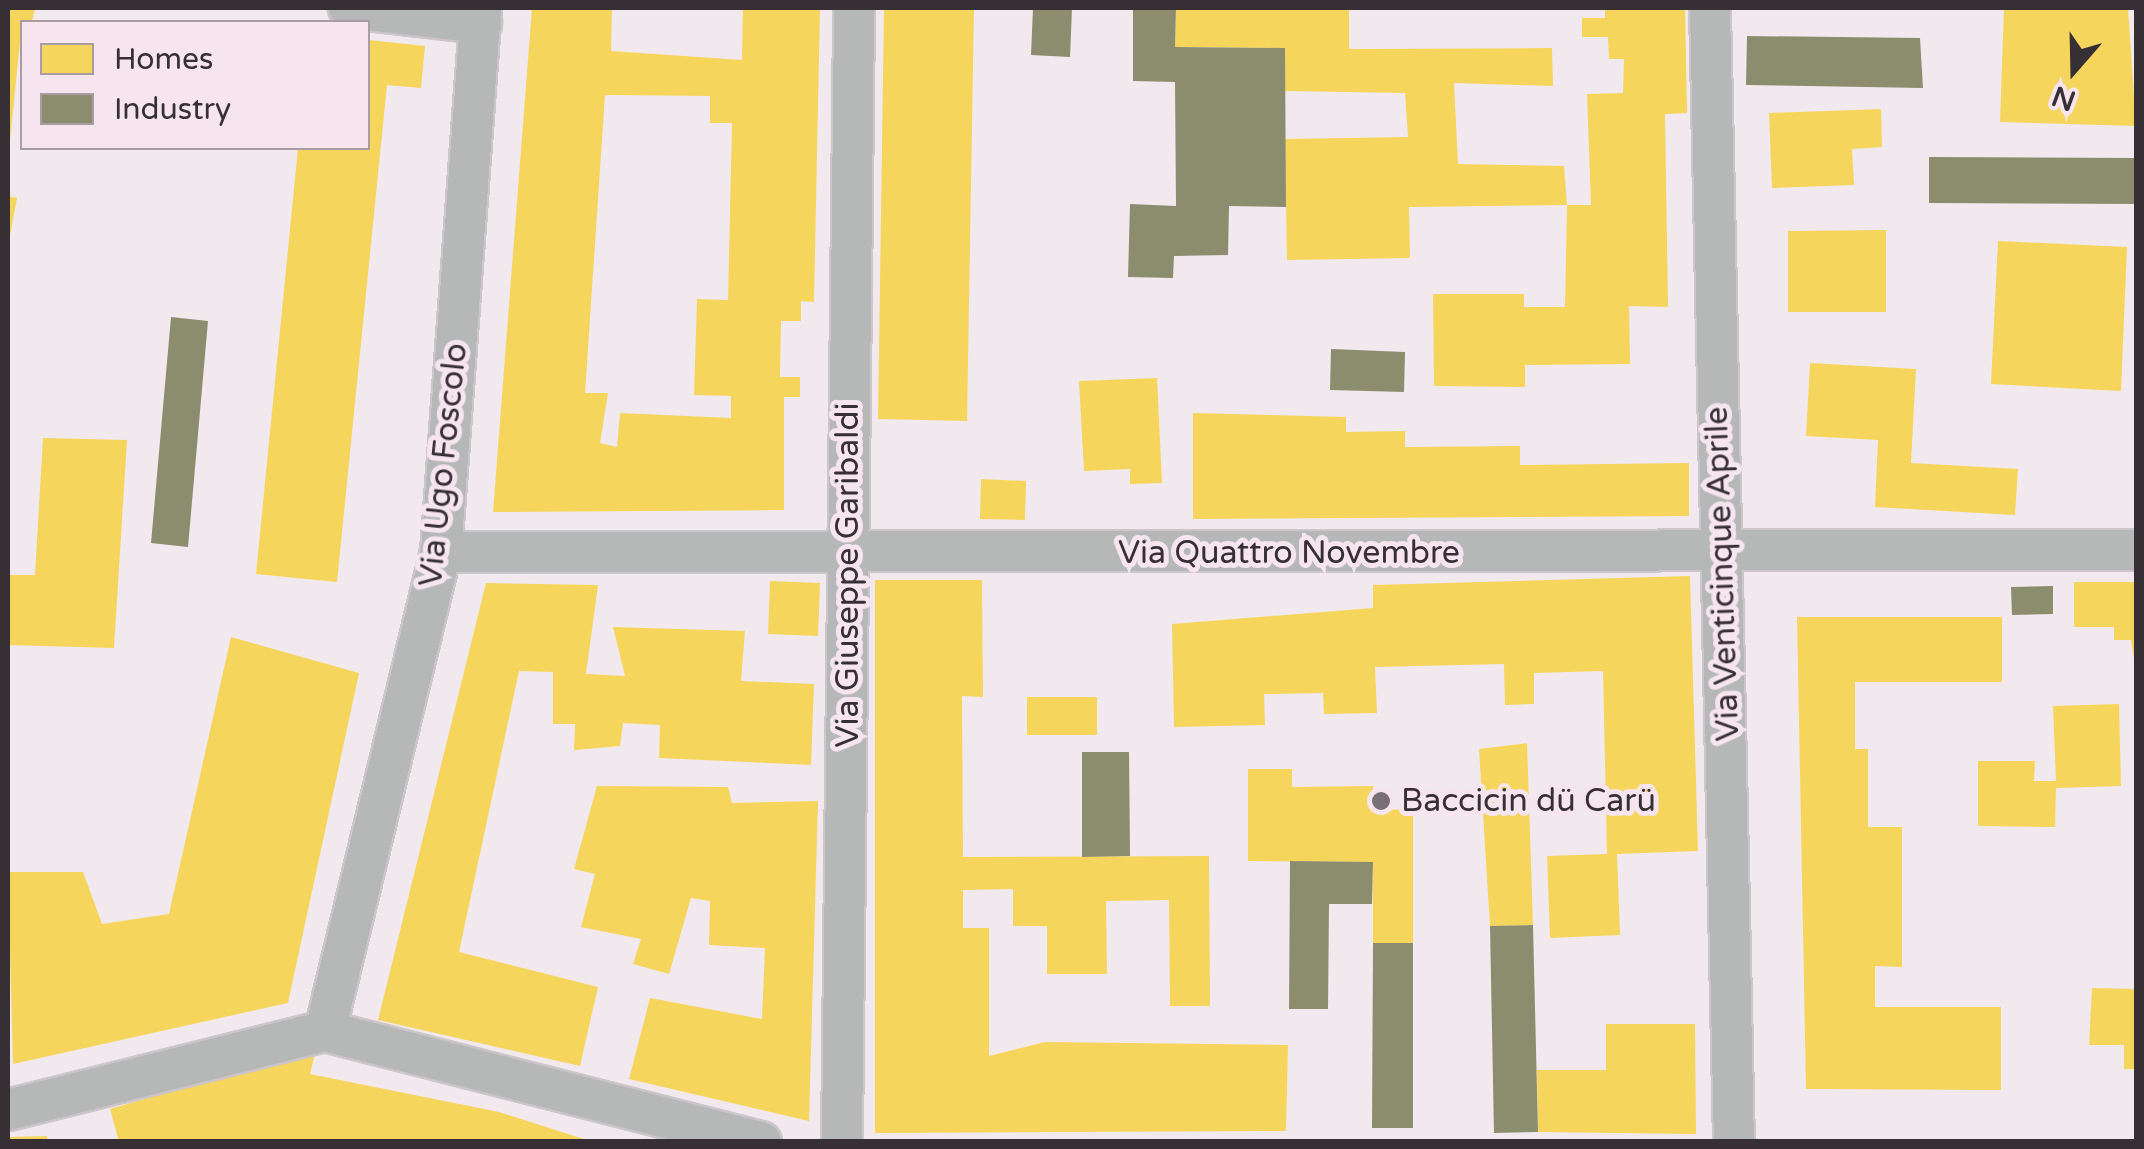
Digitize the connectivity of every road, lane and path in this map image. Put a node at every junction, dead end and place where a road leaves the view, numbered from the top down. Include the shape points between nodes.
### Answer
1 (349, 8) edge
2 (854, 8) edge
3 (1710, 8) edge
4 (481, 15) edge
5 (2136, 550) edge
6 (849, 551) junction
7 (1724, 551) junction
8 (441, 552) junction
9 (325, 1030) junction
10 (8, 1110) edge
11 (761, 1142) edge
12 (842, 1142) edge
13 (1734, 1142) edge

1 - 4 street
2 - 6 street, Via Giuseppe Garibaldi
3 - 7 street, Via Venticinque Aprile
4 - 8 street, Via Ugo Foscolo
5 - 7 street, Via Quattro Novembre
6 - 7 street, Via Quattro Novembre
6 - 8 street, Via Quattro Novembre
6 - 12 street, Via Giuseppe Garibaldi
7 - 13 street, Via Venticinque Aprile
8 - 9 street, Via Ugo Foscolo
9 - 10 street
9 - 11 street

